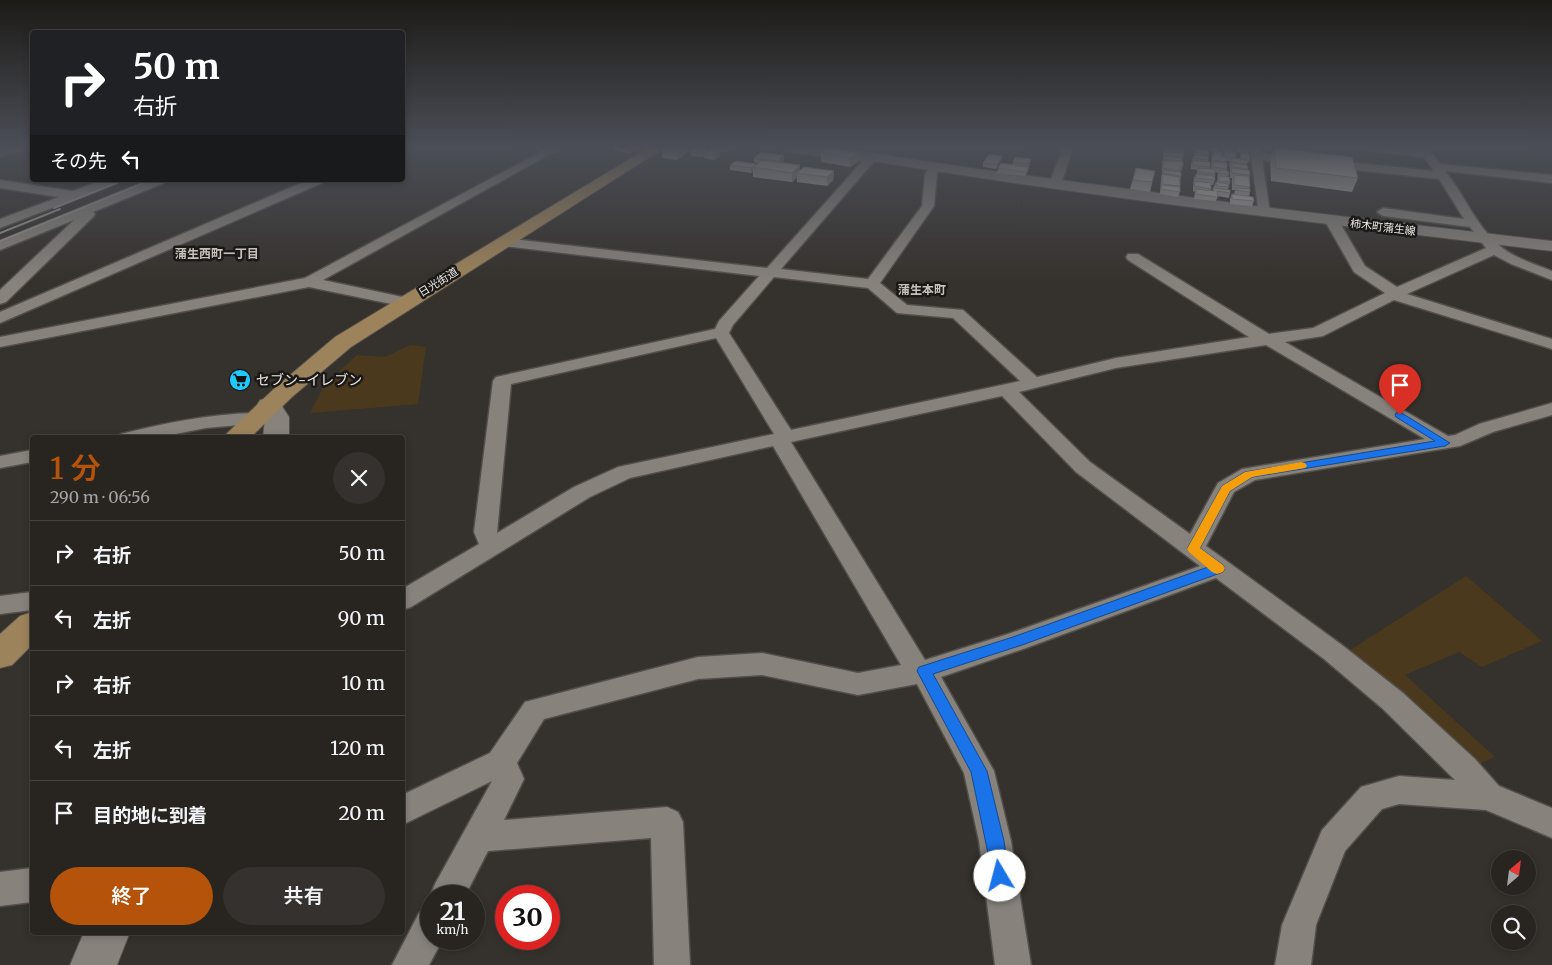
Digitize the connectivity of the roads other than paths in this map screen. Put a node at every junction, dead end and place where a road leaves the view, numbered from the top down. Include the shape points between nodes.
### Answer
1 (62, 193) edge
2 (81, 193) edge
3 (129, 193) edge
4 (288, 193) edge
5 (473, 193) edge
6 (583, 193) edge
7 (845, 193) edge
8 (929, 193) edge
9 (1122, 193) edge
10 (1261, 193) edge
11 (1454, 193) edge
12 (76, 195) junction
13 (96, 207) junction
14 (1264, 212) junction
15 (1383, 212) dead end
16 (1332, 221) junction
17 (0, 224) edge
18 (1474, 224) junction
19 (503, 242) junction
20 (1491, 244) junction
21 (0, 246) edge
22 (1552, 246) edge
23 (1133, 257) dead end
24 (772, 272) junction
25 (1552, 276) edge
26 (309, 282) junction
27 (872, 284) junction
28 (1394, 294) junction
29 (2, 295) edge
30 (406, 302) junction
31 (0, 318) edge
32 (721, 333) junction
33 (1266, 339) junction
34 (0, 342) edge
35 (1552, 344) edge
36 (1034, 383) junction
37 (1006, 390) junction
38 (1552, 409) edge
39 (262, 412) junction
40 (141, 435) edge
41 (238, 435) edge
42 (276, 435) edge
43 (782, 438) junction
44 (1445, 443) junction
45 (30, 456) edge
46 (0, 462) edge
47 (492, 546) junction
48 (1193, 549) junction
49 (1218, 568) junction
50 (405, 600) edge
51 (30, 601) edge
52 (0, 605) edge
53 (30, 627) edge
54 (0, 654) edge
55 (922, 672) junction
56 (501, 762) junction
57 (1488, 796) junction
58 (405, 810) edge
59 (1552, 823) edge
60 (478, 836) junction
61 (30, 885) edge
62 (452, 885) edge
63 (0, 889) edge
64 (107, 935) edge
65 (420, 946) edge
66 (92, 965) edge
67 (410, 965) edge
68 (672, 965) edge
69 (1012, 965) edge
70 (1292, 965) edge

1 - 12 street
2 - 12 street
3 - 13 street
4 - 31 street
5 - 26 street
6 - 19 main road, 日光街道
7 - 24 street
8 - 27 street via 928,206
9 - 14 main road, 柿木町蒲生線
10 - 14 street
11 - 18 street
12 - 17 street
13 - 21 street
13 - 29 street
14 - 16 main road, 柿木町蒲生線
15 - 18 street
16 - 20 main road, 柿木町蒲生線
16 - 28 street via 1359,269
18 - 20 street
19 - 24 street
19 - 30 main road, 日光街道
20 - 22 main road, 柿木町蒲生線
20 - 25 street via 1516,261
20 - 28 street
23 - 33 street
24 - 27 street
24 - 32 street via 725,324
26 - 30 street
26 - 34 street
27 - 36 street via 903,310 957,313
28 - 33 street via 1317,332
28 - 35 street
30 - 39 main road, 日光街道 via 330,352
32 - 43 street
32 - 47 street via 502,381 485,532
33 - 36 street via 1116,363
33 - 44 street
36 - 37 street
37 - 43 street
37 - 48 street via 1083,467
38 - 44 street
39 - 40 street
39 - 41 main road, 日光街道
39 - 42 main road via 276,417
43 - 47 street via 625,472 582,492
43 - 55 street
44 - 48 street via 1249,474 1226,488
45 - 46 street
47 - 50 street
48 - 49 street
49 - 55 street
49 - 57 street via 1333,652 1393,701 1464,768
51 - 52 street
53 - 54 main road
55 - 56 street via 858,684 762,664 698,668 534,710
55 - 69 street via 979,771 995,841
56 - 58 street
56 - 60 street via 509,780
57 - 59 street
57 - 70 street via 1399,790 1372,797 1333,841 1299,925
60 - 62 street
60 - 68 street via 667,822
61 - 63 street
64 - 66 main road
65 - 67 street

